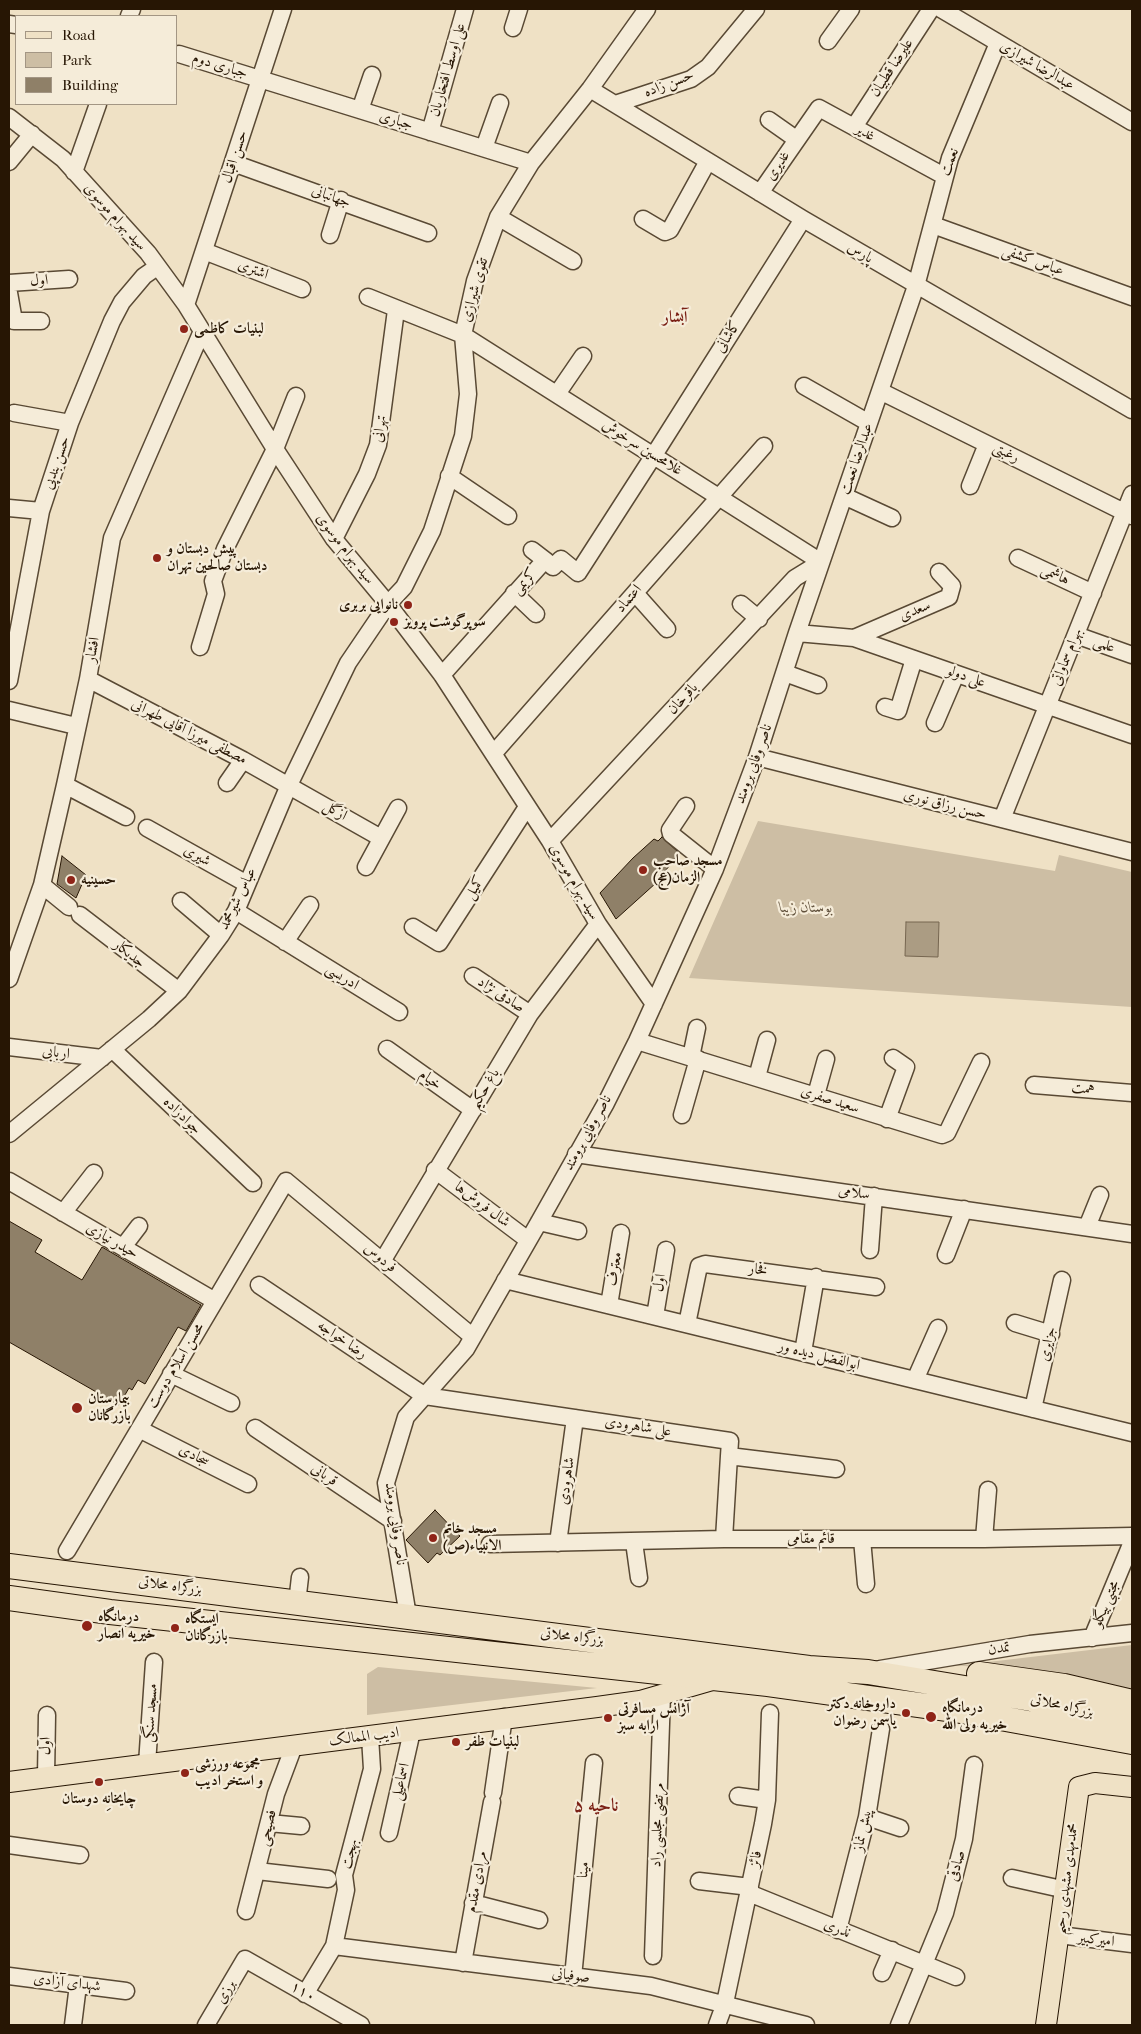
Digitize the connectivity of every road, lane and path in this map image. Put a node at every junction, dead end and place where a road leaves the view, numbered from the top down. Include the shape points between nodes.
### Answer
1 (283, 9) edge
2 (465, 9) edge
3 (519, 9) edge
4 (647, 9) edge
5 (756, 9) edge
6 (851, 9) edge
7 (931, 9) edge
8 (941, 9) edge
9 (513, 28) dead end
10 (828, 41) dead end
11 (998, 43) junction
12 (179, 54) dead end
13 (372, 75) dead end
14 (260, 79) junction
15 (590, 89) junction
16 (500, 103) dead end
17 (615, 104) junction
18 (98, 105) edge
19 (360, 110) junction
20 (9, 117) edge
21 (769, 120) dead end
22 (1132, 122) edge
23 (854, 127) junction
24 (430, 132) junction
25 (32, 134) junction
26 (796, 139) junction
27 (484, 148) junction
28 (708, 161) junction
29 (9, 162) edge
30 (233, 163) junction
31 (531, 163) junction
32 (74, 172) junction
33 (944, 176) junction
34 (760, 193) junction
35 (341, 200) junction
36 (498, 217) junction
37 (643, 219) dead end
38 (803, 219) junction
39 (933, 225) junction
40 (428, 233) dead end
41 (330, 235) dead end
42 (204, 251) junction
43 (573, 261) dead end
44 (158, 268) junction
45 (69, 279) dead end
46 (9, 283) edge
47 (916, 286) junction
48 (302, 289) dead end
49 (9, 293) edge
50 (368, 297) dead end
51 (1132, 297) edge
52 (186, 306) junction
53 (396, 310) junction
54 (41, 321) dead end
55 (202, 331) junction
56 (463, 335) junction
57 (584, 356) dead end
58 (804, 386) dead end
59 (880, 391) junction
60 (557, 394) junction
61 (296, 396) dead end
62 (1132, 410) edge
63 (14, 413) dead end
64 (70, 423) junction
65 (869, 423) junction
66 (987, 444) junction
67 (764, 446) dead end
68 (274, 449) junction
69 (654, 455) junction
70 (449, 476) junction
71 (970, 486) dead end
72 (1132, 494) edge
73 (720, 496) junction
74 (844, 496) junction
75 (9, 508) edge
76 (41, 511) junction
77 (1128, 514) edge
78 (508, 516) dead end
79 (892, 518) dead end
80 (334, 539) junction
81 (1018, 558) dead end
82 (821, 562) junction
83 (939, 572) dead end
84 (514, 593) junction
85 (635, 593) junction
86 (1093, 593) junction
87 (388, 604) junction
88 (741, 604) dead end
89 (536, 614) dead end
90 (759, 619) junction
91 (668, 629) dead end
92 (797, 632) junction
93 (1076, 635) junction
94 (854, 638) junction
95 (200, 647) dead end
96 (1132, 655) edge
97 (914, 659) junction
98 (785, 673) junction
99 (956, 674) junction
100 (442, 675) junction
101 (88, 679) junction
102 (9, 681) edge
103 (818, 685) dead end
104 (885, 706) dead end
105 (1048, 706) junction
106 (9, 710) edge
107 (936, 723) dead end
108 (76, 726) junction
109 (1132, 735) edge
110 (494, 753) junction
111 (757, 757) junction
112 (243, 760) junction
113 (227, 783) dead end
114 (289, 785) junction
115 (65, 786) junction
116 (686, 806) dead end
117 (527, 807) junction
118 (398, 808) dead end
119 (126, 817) dead end
120 (1002, 819) junction
121 (147, 828) dead end
122 (381, 838) junction
123 (550, 841) junction
124 (1132, 852) edge
125 (366, 867) dead end
126 (715, 869) junction
127 (247, 884) junction
128 (42, 885) junction
129 (181, 902) dead end
130 (310, 905) dead end
131 (236, 911) junction
132 (598, 924) junction
133 (413, 927) dead end
134 (221, 935) junction
135 (285, 942) junction
136 (473, 976) dead end
137 (9, 979) edge
138 (179, 991) junction
139 (654, 1004) junction
140 (399, 1012) dead end
141 (530, 1014) junction
142 (697, 1028) dead end
143 (767, 1040) dead end
144 (637, 1041) junction
145 (9, 1047) edge
146 (387, 1049) dead end
147 (107, 1054) junction
148 (694, 1058) junction
149 (893, 1058) dead end
150 (826, 1059) dead end
151 (981, 1062) dead end
152 (757, 1077) junction
153 (1034, 1085) dead end
154 (1132, 1093) edge
155 (816, 1095) junction
156 (473, 1110) junction
157 (682, 1115) dead end
158 (887, 1119) junction
159 (9, 1134) edge
160 (576, 1154) junction
161 (435, 1170) junction
162 (94, 1173) dead end
163 (9, 1181) edge
164 (286, 1181) joint
165 (253, 1183) dead end
166 (1100, 1195) dead end
167 (874, 1196) junction
168 (964, 1209) junction
169 (63, 1213) junction
170 (539, 1222) junction
171 (139, 1226) dead end
172 (1087, 1227) junction
173 (578, 1231) dead end
174 (621, 1233) dead end
175 (1132, 1234) edge
176 (528, 1240) junction
177 (123, 1248) junction
178 (666, 1250) dead end
179 (870, 1250) dead end
180 (946, 1256) dead end
181 (383, 1260) junction
182 (816, 1277) junction
183 (505, 1280) junction
184 (1062, 1280) dead end
185 (259, 1285) dead end
186 (876, 1287) dead end
187 (215, 1301) junction
188 (609, 1305) junction
189 (655, 1316) junction
190 (1014, 1323) dead end
191 (686, 1324) junction
192 (938, 1328) dead end
193 (1051, 1334) junction
194 (473, 1336) junction
195 (803, 1352) junction
196 (171, 1374) junction
197 (915, 1380) junction
198 (425, 1396) junction
199 (231, 1404) dead end
200 (1033, 1409) junction
201 (575, 1418) junction
202 (255, 1428) dead end
203 (139, 1429) junction
204 (1132, 1433) edge
205 (729, 1456) junction
206 (836, 1470) dead end
207 (248, 1484) dead end
208 (988, 1490) dead end
209 (393, 1521) junction
210 (1132, 1536) edge
211 (724, 1539) junction
212 (862, 1539) junction
213 (984, 1540) junction
214 (634, 1542) junction
215 (1132, 1542) edge
216 (558, 1543) junction
217 (490, 1544) dead end
218 (67, 1551) dead end
219 (9, 1566) edge
220 (115, 1578) junction
221 (300, 1578) dead end
222 (640, 1578) dead end
223 (866, 1584) dead end
224 (9, 1598) edge
225 (297, 1603) junction
226 (110, 1612) junction
227 (408, 1616) junction
228 (1132, 1633) edge
229 (1092, 1638) junction
230 (154, 1662) dead end
231 (868, 1672) junction
232 (717, 1679) junction
233 (662, 1696) junction
234 (1132, 1702) edge
235 (962, 1711) junction
236 (770, 1713) dead end
237 (47, 1715) dead end
238 (504, 1717) junction
239 (1132, 1723) edge
240 (881, 1729) dead end
241 (412, 1732) junction
242 (370, 1737) junction
243 (1132, 1742) edge
244 (294, 1746) junction
245 (1132, 1758) edge
246 (594, 1763) dead end
247 (147, 1764) junction
248 (974, 1765) dead end
249 (46, 1777) junction
250 (9, 1782) edge
251 (1132, 1787) edge
252 (738, 1796) dead end
253 (767, 1800) junction
254 (867, 1817) junction
255 (269, 1823) junction
256 (300, 1826) dead end
257 (900, 1828) dead end
258 (389, 1833) dead end
259 (9, 1845) edge
260 (80, 1855) dead end
261 (257, 1871) junction
262 (1012, 1878) dead end
263 (328, 1879) dead end
264 (699, 1881) dead end
265 (749, 1890) junction
266 (1066, 1890) junction
267 (473, 1903) junction
268 (246, 1911) dead end
269 (540, 1920) dead end
270 (838, 1930) junction
271 (1060, 1935) junction
272 (1132, 1944) edge
273 (334, 1946) junction
274 (892, 1950) junction
275 (653, 1956) dead end
276 (245, 1959) joint
277 (462, 1963) junction
278 (926, 1964) junction
279 (882, 1973) dead end
280 (9, 1976) edge
281 (573, 1977) junction
282 (956, 1977) dead end
283 (78, 1985) junction
284 (126, 1991) dead end
285 (305, 1994) junction
286 (725, 2003) junction
287 (73, 2025) edge
288 (206, 2025) edge
289 (360, 2025) edge
290 (717, 2025) edge
291 (806, 2025) edge
292 (899, 2025) edge
293 (1046, 2025) edge

1 - 14 street, حسن اقبال
2 - 24 street, علی اوسط افتخاریان
3 - 9 street
4 - 15 street, تقوی شیرازی
5 - 17 street, حسن زاده via 708,67 690,79
6 - 10 street
7 - 23 street, علیرضا قطبیان
8 - 11 street, عبدالرضا شیرازی
11 - 22 street, عبدالرضا شیرازی
11 - 33 street, نعمت
12 - 14 street, جباری دوم
13 - 19 street
14 - 19 street, جباری
14 - 30 street, حسن اقبال
15 - 17 street, پارس
15 - 31 street, تقوی شیرازی
16 - 27 street
17 - 28 street, پارس
18 - 32 street
19 - 24 street, جباری
20 - 25 street, سید بهرام موسوی
21 - 26 street
23 - 26 street, غدیر via 819,108
23 - 33 street, غدیر
24 - 27 street, جباری
25 - 29 street
25 - 32 street, سید بهرام موسوی
26 - 34 street, غدیری
27 - 31 street, جباری
28 - 34 street, پارس
28 - 37 street via 670,230 665,232
30 - 35 street, جهانبانی
30 - 42 street, حسن اقبال
31 - 36 street, تقوی شیرازی
32 - 44 street, سید بهرام موسوی
33 - 39 street, نعمت
34 - 38 street, پارس
35 - 40 street, جهانبانی
35 - 41 street
36 - 43 street
36 - 56 street, تقوی شیرازی via 475,281
38 - 47 street, پارس
38 - 69 street, کاشانی
39 - 47 street, نعمت
39 - 51 street, عباس کشفی
42 - 48 street, اشتری
42 - 52 street, حسن اقبال
44 - 52 street, سید بهرام موسوی
44 - 64 street, حسن بندپی via 144,276 122,302
45 - 46 street, اول
47 - 59 street, عبدالرضا نعمت
47 - 62 street, پارس
49 - 54 street via 14,321
50 - 53 street
52 - 55 street, سید بهرام موسوی
53 - 56 street
53 - 80 street, تهرانی via 378,445
55 - 68 street, سید بهرام موسوی
55 - 101 street, افشار via 112,538
56 - 60 street, غلامحسین سرخوش
56 - 70 street, تقوی شیرازی via 468,394 463,436
57 - 60 street
58 - 65 street
59 - 65 street, عبدالرضا نعمت
59 - 66 street, رغبتی
60 - 69 street, غلامحسین سرخوش
61 - 68 street
63 - 64 street
64 - 76 street, حسن بندپی
65 - 74 street, عبدالرضا نعمت
66 - 71 street
66 - 77 street, رغبتی
67 - 73 street, اعتماد
68 - 80 street, سید بهرام موسوی
68 - 95 street via 213,581 216,594
69 - 73 street, غلامحسین سرخوش
69 - 84 street, کریمی via 578,572 561,558 553,567 539,555
70 - 78 street
70 - 87 street, تقوی شیرازی via 418,563 404,587
72 - 77 street, بهرام سماواتی
73 - 82 street, غلامحسین سرخوش
73 - 85 street, اعتماد
74 - 79 street
74 - 82 street, عبدالرضا نعمت
75 - 76 street
76 - 102 street, حسن بندپی
77 - 86 street, بهرام سماواتی
80 - 87 street, سید بهرام موسوی
81 - 86 street, هاشمی
82 - 90 street, باقرخان via 795,578
82 - 92 street, عبدالرضا نعمت
83 - 94 street, سعدی via 952,586 948,597
84 - 89 street
84 - 100 street, کریمی
85 - 91 street
85 - 110 street, اعتماد
86 - 93 street, بهرام سماواتی
87 - 100 street, سید بهرام موسوی
87 - 114 street, عباس شیرمحمد via 348,663
88 - 90 street
90 - 123 street, باقرخان
92 - 94 street, علی دولو
92 - 98 street, ناصر وفایی برومند
93 - 96 street, علمی
93 - 105 street, بهرام سماواتی
94 - 97 street, علی دولو
97 - 99 street, علی دولو
97 - 104 street via 898,711
98 - 103 street
98 - 111 street, ناصر وفایی برومند
99 - 105 street, علی دولو
99 - 107 street
100 - 110 street, سید بهرام موسوی
101 - 108 street, افشار
101 - 112 street, مصطفی میرزا آقایی طهرانی
105 - 109 street, علی دولو
105 - 120 street, بهرام سماواتی
106 - 108 street
108 - 115 street, افشار
110 - 117 street, سید بهرام موسوی
111 - 120 street, حسن رزاق نوری
111 - 126 street, ناصر وفایی برومند
112 - 113 street
112 - 114 street, مصطفی میرزا آقایی طهرانی
114 - 122 street, ازگل
114 - 127 street, عباس شیرمحمد
115 - 119 street
115 - 128 street, افشار
116 - 126 street via 670,830 671,834
117 - 123 street, سید بهرام موسوی
117 - 133 street, کمیل via 439,943
118 - 122 street
120 - 124 street, حسن رزاق نوری
121 - 127 street, شیری
122 - 125 street
123 - 132 street, سید بهرام موسوی
126 - 139 street, ناصر وفایی برومند
127 - 131 street, عباس شیرمحمد
128 - 137 street, افشار
128 - 138 street, جدیکار
129 - 134 street
130 - 135 street
131 - 134 street, عباس شیرمحمد
131 - 135 street, ادریسی
132 - 139 street, سید بهرام موسوی
132 - 141 street, باغ حکیم
134 - 138 street, عباس شیرمحمد
135 - 140 street, ادریسی
136 - 141 street, صادقی نژاد
138 - 147 street, عباس شیرمحمد
139 - 144 street, ناصر وفایی برومند
141 - 156 street, باغ حکیم
142 - 148 street
143 - 152 street
144 - 148 street, سعید صفری
144 - 160 street, ناصر وفایی برومند
145 - 147 street, اربابی
146 - 156 street, خیام
147 - 159 street, عباس شیرمحمد
147 - 165 street, جوادزاده
148 - 152 street, سعید صفری
148 - 157 street
149 - 158 street via 906,1067
150 - 155 street
151 - 158 street, سعید صفری via 947,1133 942,1136
152 - 155 street, سعید صفری
153 - 154 street, همت
155 - 158 street, سعید صفری
156 - 161 street, باغ حکیم
160 - 167 street, سلامی
160 - 170 street, ناصر وفایی برومند
161 - 176 street, شال فروش‌ها
161 - 181 street, باغ حکیم
162 - 169 street
163 - 169 street, حیدر نیازی
164 - 181 street, فردوس
164 - 187 street, محسن اسلام دوست
166 - 172 street
167 - 168 street, سلامی
167 - 179 street
168 - 172 street, سلامی
168 - 180 street
169 - 177 street, حیدر نیازی
170 - 173 street
170 - 176 street, ناصر وفایی برومند
171 - 177 street
172 - 175 street, سلامی
174 - 188 street, معترف
176 - 183 street, ناصر وفایی برومند
177 - 187 street, حیدر نیازی
178 - 189 street, اول
181 - 194 street, فردوس
182 - 186 street, فخار
182 - 191 street, فخار via 705,1264 699,1266
182 - 195 street
183 - 188 street, ابوالفضل دیده ور
183 - 194 street, ناصر وفایی برومند
184 - 193 street, جزایری
185 - 198 street, رضا خواجه
187 - 196 street, محسن اسلام دوست
188 - 189 street, ابوالفضل دیده ور
189 - 191 street, ابوالفضل دیده ور
190 - 193 street
191 - 195 street, ابوالفضل دیده ور
192 - 197 street
193 - 200 street, جزایری
194 - 198 street, ناصر وفایی برومند via 466,1349
195 - 197 street, ابوالفضل دیده ور
196 - 199 street
196 - 203 street, محسن اسلام دوست
197 - 200 street, ابوالفضل دیده ور
198 - 201 street, علی شاهرودی
198 - 209 street, ناصر وفایی برومند via 406,1416 386,1483
200 - 204 street, ابوالفضل دیده ور
201 - 205 street, علی شاهرودی via 730,1441
201 - 216 street, شاهرودی
202 - 209 street, قربانی
203 - 207 street, سجادی
203 - 218 street, محسن اسلام دوست
205 - 206 street
205 - 211 street
208 - 213 street
209 - 227 street, ناصر وفایی برومند
210 - 213 street, قائم مقامی
211 - 212 street, قائم مقامی
211 - 214 street, قائم مقامی
212 - 213 street, قائم مقامی
212 - 223 street
214 - 216 street, قائم مقامی
214 - 222 street
215 - 229 street, مجتبی بیگلو
216 - 217 street, قائم مقامی
219 - 220 highway, بزرگراه محلاتی
220 - 225 highway, بزرگراه محلاتی
220 - 226 highway via 100,1587 96,1594 97,1601
221 - 225 street
224 - 226 highway, بزرگراه محلاتی
225 - 227 highway, بزرگراه محلاتی
226 - 232 highway, بزرگراه محلاتی
227 - 231 highway, بزرگراه محلاتی via 809,1668
228 - 229 street, تمدن
229 - 231 street, تمدن via 939,1658
230 - 247 street, مسجد سنگی
231 - 234 highway via 954,1670 1064,1686
231 - 239 highway, بزرگراه محلاتی via 966,1686
232 - 233 main road, ادیب الممالک
232 - 235 highway, بزرگراه محلاتی
233 - 238 main road, ادیب الممالک
233 - 275 street, مرتضی مجلسی راد
235 - 243 highway, بزرگراه محلاتی
235 - 245 highway via 983,1727
236 - 253 street, فائز
237 - 249 street, اول
238 - 241 main road, ادیب الممالک
238 - 267 street, مرادی مقدم
240 - 254 street, پیش نماز
241 - 242 main road, ادیب الممالک
241 - 258 street, اسماعیلی
242 - 244 main road, ادیب الممالک
242 - 273 street, بهجت via 372,1769 344,1875 346,1890
244 - 247 main road, ادیب الممالک
244 - 255 street, فصیحی
246 - 281 street, مینا
247 - 249 main road, ادیب الممالک
248 - 278 street, صادقی via 964,1839 945,1913
249 - 250 main road, ادیب الممالک
251 - 266 main road, محمدمهدی مشهدی رحیم via 1095,1783 1079,1787
252 - 253 street
253 - 265 street, فائز
254 - 257 street
254 - 270 street, پیش نماز
255 - 256 street
255 - 261 street, فصیحی
259 - 260 street
261 - 263 street
261 - 268 street, فصیحی
262 - 266 street
264 - 265 street
265 - 270 street, نذری
265 - 286 street, فائز
266 - 271 main road, محمدمهدی مشهدی رحیم
267 - 269 street
267 - 277 street, مرادی مقدم
270 - 274 street, نذری
271 - 272 street, امیرکبیر
271 - 293 main road, محمدمهدی مشهدی رحیم
273 - 277 street, صوفیانی
273 - 285 street, بهجت
274 - 278 street, نذری
274 - 279 street
276 - 285 street, ۱۱۰
276 - 288 street, برزی
277 - 281 street, صوفیانی
278 - 282 street
278 - 292 street, صادقی
280 - 283 street, شهدای آزادی
281 - 286 street, صوفیانی via 651,1986
283 - 284 street, شهدای آزادی
283 - 287 street
285 - 289 street, ۱۱۰
286 - 290 street, فائز
286 - 291 street, صوفیانی

